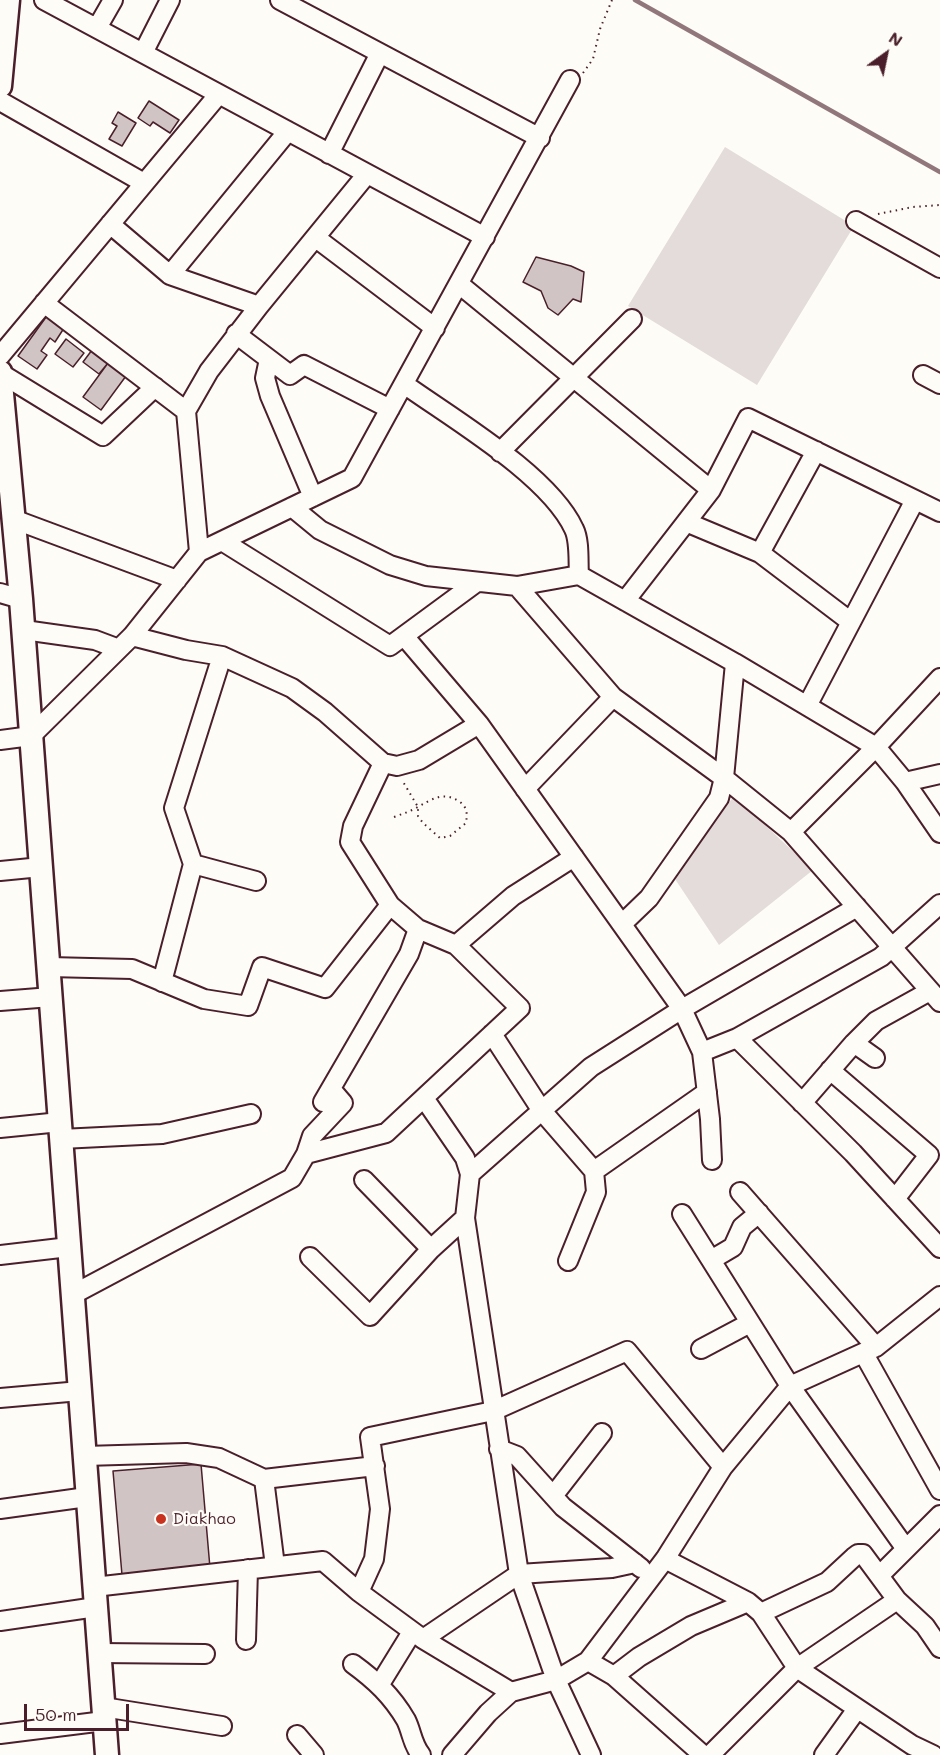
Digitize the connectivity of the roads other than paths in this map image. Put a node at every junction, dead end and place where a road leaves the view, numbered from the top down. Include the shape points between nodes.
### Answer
1 (8, 0) edge
2 (44, 0) edge
3 (113, 0) edge
4 (170, 0) edge
5 (280, 0) edge
6 (97, 28) junction
7 (143, 53) junction
8 (380, 53) junction
9 (570, 80) road end
10 (0, 86) edge
11 (219, 94) junction
12 (0, 101) edge
13 (288, 131) junction
14 (540, 138) junction
15 (329, 154) junction
16 (367, 174) junction
17 (144, 183) junction
18 (856, 221) road end
19 (110, 224) junction
20 (485, 237) junction
21 (316, 238) junction
22 (940, 268) edge
23 (170, 275) junction
24 (459, 284) junction
25 (45, 303) junction
26 (258, 306) junction
27 (632, 319) dead end
28 (435, 328) junction
29 (236, 334) junction
30 (0, 356) edge
31 (269, 359) junction
32 (0, 373) edge
33 (923, 375) dead end
34 (574, 378) junction
35 (404, 384) junction
36 (940, 384) edge
37 (155, 387) junction
38 (390, 409) junction
39 (186, 411) junction
40 (2, 430) edge
41 (816, 451) junction
42 (501, 452) junction
43 (711, 490) junction
44 (313, 497) junction
45 (915, 500) junction
46 (292, 507) junction
47 (940, 512) edge
48 (13, 519) junction
49 (686, 522) junction
50 (222, 542) junction
51 (199, 552) junction
52 (760, 553) junction
53 (579, 575) junction
54 (177, 580) junction
55 (477, 582) junction
56 (517, 586) junction
57 (11, 596) edge
58 (625, 601) junction
59 (851, 622) junction
60 (24, 630) junction
61 (404, 636) junction
62 (125, 642) junction
63 (222, 656) junction
64 (735, 663) junction
65 (940, 678) edge
66 (613, 697) junction
67 (807, 706) junction
68 (479, 724) junction
69 (31, 736) junction
70 (0, 740) edge
71 (876, 747) junction
72 (390, 765) junction
73 (940, 774) edge
74 (724, 778) junction
75 (905, 782) junction
76 (525, 789) junction
77 (791, 832) junction
78 (940, 833) edge
79 (574, 857) junction
80 (194, 864) junction
81 (41, 867) junction
82 (0, 871) edge
83 (256, 881) dead end
84 (940, 904) edge
85 (390, 905) junction
86 (857, 908) junction
87 (622, 924) junction
88 (418, 929) junction
89 (456, 945) junction
90 (892, 948) junction
91 (49, 967) junction
92 (162, 981) junction
93 (935, 996) edge
94 (51, 997) junction
95 (0, 1001) edge
96 (682, 1009) junction
97 (492, 1034) junction
98 (737, 1038) junction
99 (854, 1042) junction
100 (702, 1052) junction
101 (875, 1058) dead end
102 (830, 1070) junction
103 (707, 1092) junction
104 (424, 1098) junction
105 (802, 1103) junction
106 (542, 1111) junction
107 (250, 1114) dead end
108 (0, 1128) edge
109 (60, 1130) junction
110 (306, 1154) junction
111 (712, 1160) dead end
112 (594, 1171) junction
113 (470, 1174) junction
114 (364, 1180) dead end
115 (740, 1192) dead end
116 (895, 1199) junction
117 (759, 1213) junction
118 (682, 1214) dead end
119 (465, 1218) junction
120 (69, 1247) junction
121 (940, 1248) edge
122 (431, 1249) junction
123 (0, 1255) edge
124 (310, 1257) dead end
125 (711, 1260) junction
126 (568, 1261) dead end
127 (72, 1295) junction
128 (940, 1296) edge
129 (750, 1323) junction
130 (701, 1349) dead end
131 (870, 1350) junction
132 (790, 1386) junction
133 (80, 1391) junction
134 (0, 1398) edge
135 (493, 1411) junction
136 (602, 1433) dead end
137 (499, 1449) junction
138 (84, 1456) junction
139 (375, 1466) junction
140 (723, 1467) junction
141 (264, 1479) junction
142 (940, 1490) edge
143 (553, 1496) junction
144 (87, 1497) junction
145 (0, 1509) edge
146 (940, 1515) edge
147 (906, 1549) junction
148 (665, 1559) junction
149 (635, 1563) junction
150 (275, 1566) junction
151 (248, 1569) junction
152 (519, 1574) junction
153 (880, 1575) junction
154 (652, 1576) junction
155 (358, 1592) junction
156 (95, 1597) junction
157 (897, 1600) junction
158 (754, 1607) junction
159 (0, 1621) edge
160 (417, 1636) junction
161 (246, 1640) dead end
162 (940, 1648) edge
163 (99, 1653) junction
164 (204, 1654) dead end
165 (588, 1661) junction
166 (353, 1664) dead end
167 (797, 1668) junction
168 (614, 1676) junction
169 (556, 1680) junction
170 (380, 1684) junction
171 (511, 1692) junction
172 (857, 1709) junction
173 (104, 1714) junction
174 (222, 1726) dead end
175 (0, 1734) edge
176 (297, 1735) dead end
177 (910, 1750) edge
178 (107, 1755) edge
179 (314, 1755) edge
180 (421, 1755) edge
181 (452, 1755) edge
182 (591, 1755) edge
183 (703, 1755) edge
184 (710, 1755) edge
185 (824, 1755) edge
186 (933, 1755) edge

1 - 10 main road
2 - 6 street
3 - 6 street
4 - 7 street
5 - 8 street
6 - 7 street
7 - 11 street
8 - 14 street
8 - 15 street
9 - 14 street
11 - 13 street
11 - 17 street
12 - 17 street
13 - 15 street
13 - 23 street
14 - 20 street
15 - 16 street
16 - 20 street
16 - 21 street
17 - 19 street
18 - 22 street
19 - 23 street
19 - 25 street
20 - 24 street
21 - 26 street
21 - 28 street
23 - 26 street
24 - 28 street
24 - 34 street
25 - 30 street
25 - 37 street
26 - 29 street
27 - 34 street
28 - 35 street
29 - 31 street
29 - 39 street
31 - 38 street via 290,375 304,364
31 - 44 street via 265,378 270,396
32 - 37 street via 102,436
32 - 40 main road
33 - 36 street
34 - 42 street
34 - 43 street
35 - 38 street
35 - 42 street
37 - 39 street
38 - 44 street via 352,478
39 - 51 street
40 - 48 main road
41 - 43 street via 748,418
41 - 45 street
41 - 52 street
42 - 53 street via 559,504 575,531
43 - 49 street
44 - 46 street
45 - 47 street
45 - 59 street
46 - 50 street
46 - 55 street via 320,530 390,565 426,576
48 - 54 street
48 - 57 main road
49 - 52 street
49 - 58 street
50 - 51 street
50 - 61 street via 390,646
51 - 54 street
52 - 59 street
53 - 56 street
53 - 58 street
54 - 62 street
55 - 56 street
55 - 61 street
56 - 66 street
57 - 60 main road
58 - 64 street
59 - 67 street
60 - 62 street
60 - 69 main road
61 - 68 street
62 - 63 street
62 - 69 street
63 - 72 street via 292,688
63 - 80 street via 174,808
64 - 67 street
64 - 74 street
65 - 71 street
66 - 74 street
66 - 76 street
67 - 71 street
68 - 72 street via 419,760
68 - 76 street
69 - 70 street
69 - 81 main road
71 - 75 street
71 - 77 street
72 - 85 street via 353,826 350,842
73 - 75 street
74 - 77 street
74 - 87 street via 713,807 649,898
75 - 78 street
76 - 79 street
77 - 86 street
79 - 87 street
79 - 89 street via 513,896
80 - 83 street
80 - 92 street
81 - 82 street
81 - 91 main road
84 - 90 street
85 - 88 street
85 - 92 street via 325,988 262,968 248,1006 204,999
86 - 90 street
86 - 96 street
87 - 96 street
88 - 89 street
88 - 110 street via 409,954 327,1096 343,1103 312,1136
89 - 97 street via 520,1008
90 - 93 street
90 - 98 street
91 - 92 street via 132,969
91 - 94 main road
93 - 99 street via 876,1021
94 - 95 street
94 - 109 main road
96 - 100 street
96 - 106 street via 591,1067
97 - 104 street
97 - 106 street
98 - 100 street
98 - 105 street
99 - 101 street
99 - 102 street
100 - 103 street
102 - 105 street
102 - 116 street via 929,1155
103 - 111 street
103 - 112 street
104 - 110 street via 386,1133
104 - 113 street via 465,1158
105 - 116 street
106 - 112 street
106 - 113 street
107 - 109 street via 162,1134
108 - 109 street
109 - 120 main road
110 - 127 street via 292,1178
112 - 126 street via 596,1192
113 - 119 street
114 - 122 street
115 - 117 street
116 - 121 street
117 - 125 street via 742,1227 733,1247
117 - 131 street
118 - 125 street
119 - 122 street
119 - 135 street
120 - 123 street
120 - 127 main road
122 - 124 street via 370,1316
125 - 129 street
127 - 133 main road
128 - 131 street
129 - 130 street
129 - 132 street
131 - 132 street
131 - 142 street
132 - 140 street
132 - 147 street
133 - 134 street
133 - 138 main road
135 - 137 street
135 - 139 street via 370,1437
135 - 140 street via 627,1351
136 - 143 street
137 - 143 street via 517,1456
137 - 152 street
138 - 141 street via 186,1453 219,1458
138 - 144 main road
139 - 141 street
139 - 155 street via 380,1509 374,1559
140 - 148 street
141 - 150 street
143 - 149 street
144 - 145 street
144 - 156 main road
146 - 147 street
147 - 153 street
148 - 154 street
148 - 158 street
149 - 152 street
149 - 154 street
150 - 151 street
150 - 155 street via 323,1561
151 - 156 street
151 - 161 street
152 - 160 street
152 - 169 street
153 - 157 street
153 - 158 street via 863,1554 858,1554 827,1582
154 - 165 street
155 - 160 street
156 - 159 street
156 - 163 main road
157 - 162 street via 925,1626
157 - 167 street
158 - 167 street
158 - 168 street via 691,1626
160 - 170 street
160 - 171 street
163 - 164 street
163 - 173 main road
165 - 168 street
165 - 169 street
166 - 170 street
167 - 172 street
167 - 184 street
168 - 183 street
169 - 171 street
169 - 182 street
170 - 180 street via 406,1721 414,1747
171 - 181 street
172 - 177 street
172 - 185 street
173 - 174 street
173 - 175 street
173 - 178 main road
176 - 179 street
177 - 186 street

